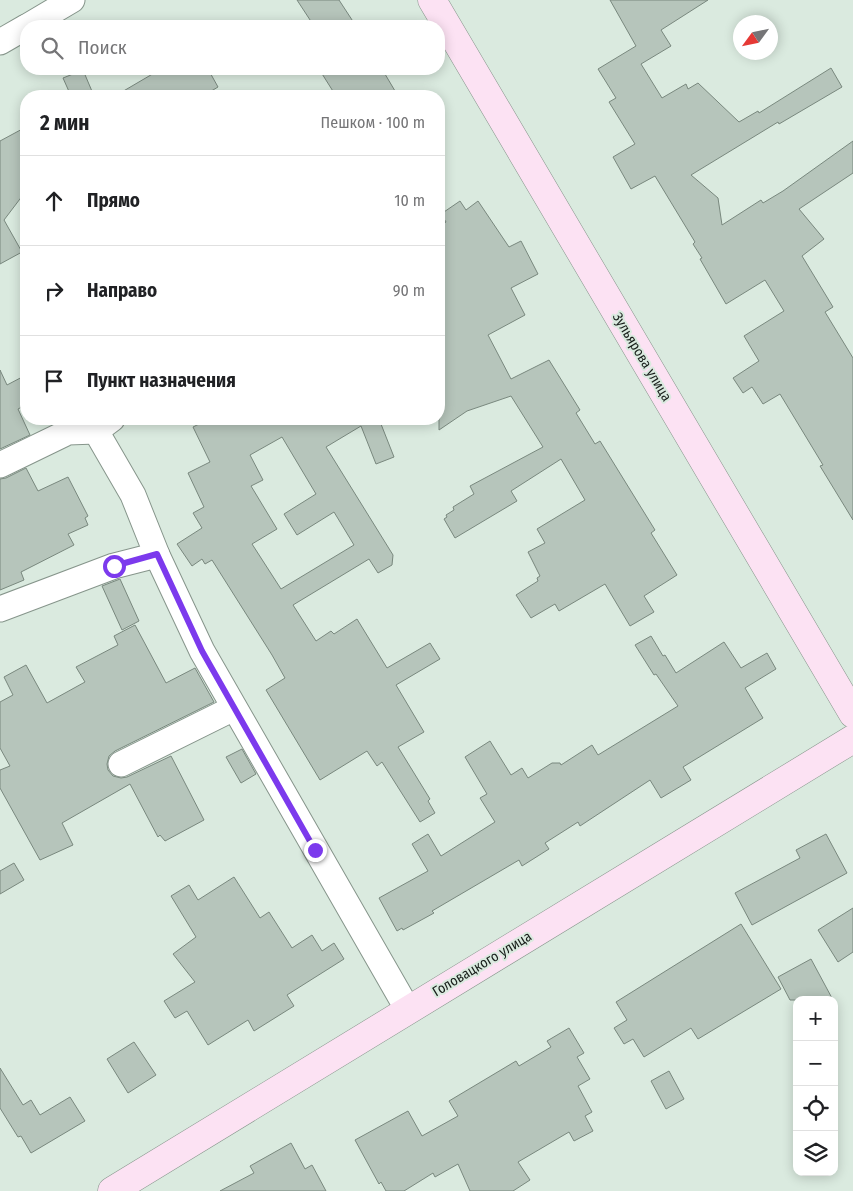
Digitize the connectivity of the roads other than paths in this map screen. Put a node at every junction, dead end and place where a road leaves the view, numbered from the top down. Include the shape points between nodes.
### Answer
1 (72, 0) edge
2 (432, 0) edge
3 (39, 20) edge
4 (444, 20) edge
5 (445, 22) edge
6 (20, 31) edge
7 (0, 42) edge
8 (92, 425) edge
9 (100, 425) edge
10 (0, 465) edge
11 (157, 554) junction
12 (0, 609) edge
13 (234, 708) junction
14 (853, 714) edge
15 (853, 739) edge
16 (121, 764) dead end
17 (408, 1010) junction
18 (118, 1190) edge

1 - 3 street
2 - 4 main road, Зульярова улица
5 - 14 main road, Зульярова улица
6 - 7 street
8 - 10 street via 68,432
9 - 11 street
11 - 12 street via 114,566
11 - 13 street via 202,651
13 - 16 street
13 - 17 street
15 - 17 main road, Головацкого улица
17 - 18 main road, Головацкого улица

